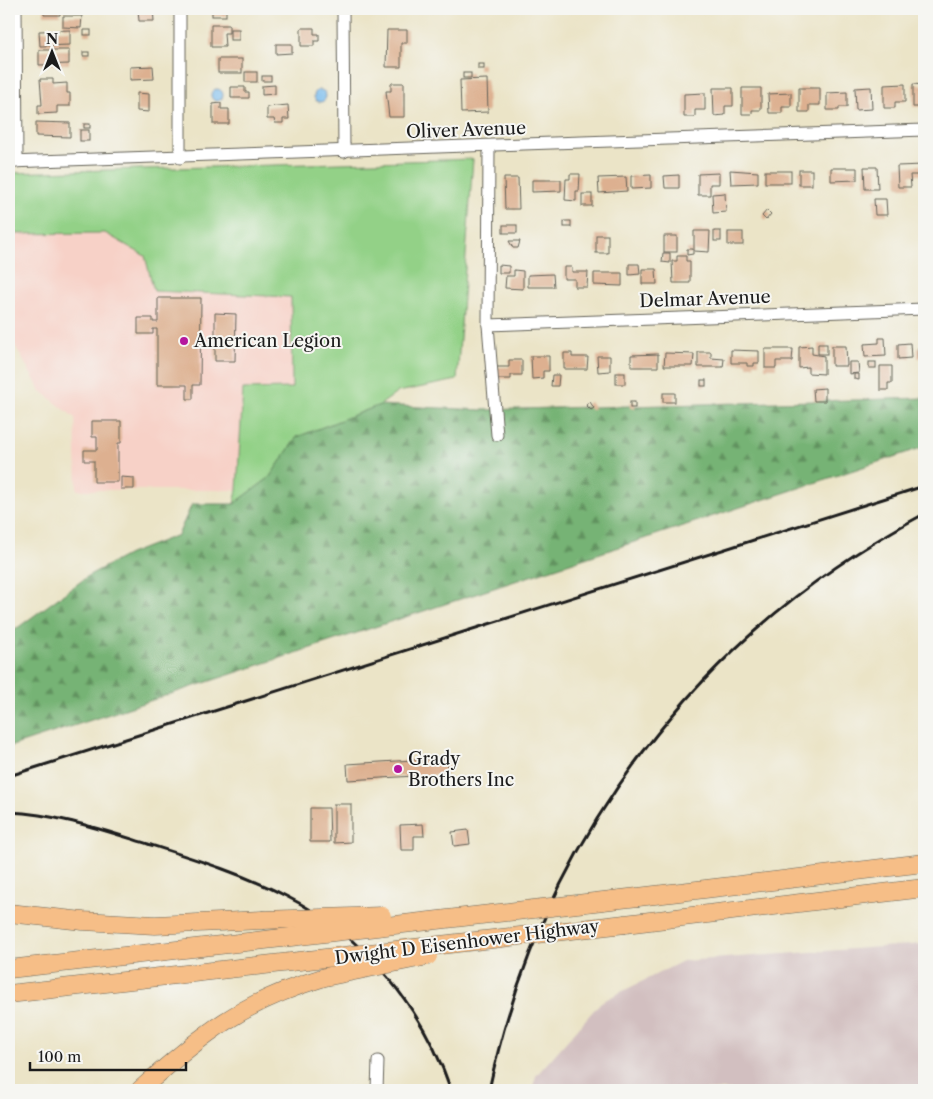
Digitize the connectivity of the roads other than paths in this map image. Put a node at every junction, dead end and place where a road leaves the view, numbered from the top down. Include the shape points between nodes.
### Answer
1 (16, 9) edge
2 (180, 9) edge
3 (343, 9) edge
4 (924, 130) edge
5 (489, 147) junction
6 (344, 152) junction
7 (180, 158) junction
8 (13, 162) edge
9 (924, 309) edge
10 (488, 325) junction
11 (497, 435) dead end
12 (924, 863) edge
13 (924, 888) edge
14 (512, 911) junction
15 (9, 913) edge
16 (524, 935) junction
17 (9, 969) edge
18 (9, 994) edge
19 (378, 1061) dead end
20 (140, 1090) edge
21 (377, 1090) edge

1 - 8 street
2 - 7 street
3 - 6 street
4 - 5 street, Oliver Avenue
5 - 6 street, Oliver Avenue
5 - 10 street
6 - 7 street, Oliver Avenue
7 - 8 street, Oliver Avenue
9 - 10 street, Delmar Avenue
10 - 11 street
12 - 14 highway, Dwight D Eisenhower Highway, bridge
13 - 16 highway, Dwight D Eisenhower Highway, bridge
14 - 15 highway, bridge via 155,925
14 - 17 highway, Dwight D Eisenhower Highway, bridge
16 - 18 highway, Dwight D Eisenhower Highway, bridge
16 - 20 highway, bridge via 325,977 276,994 224,1020
19 - 21 street

